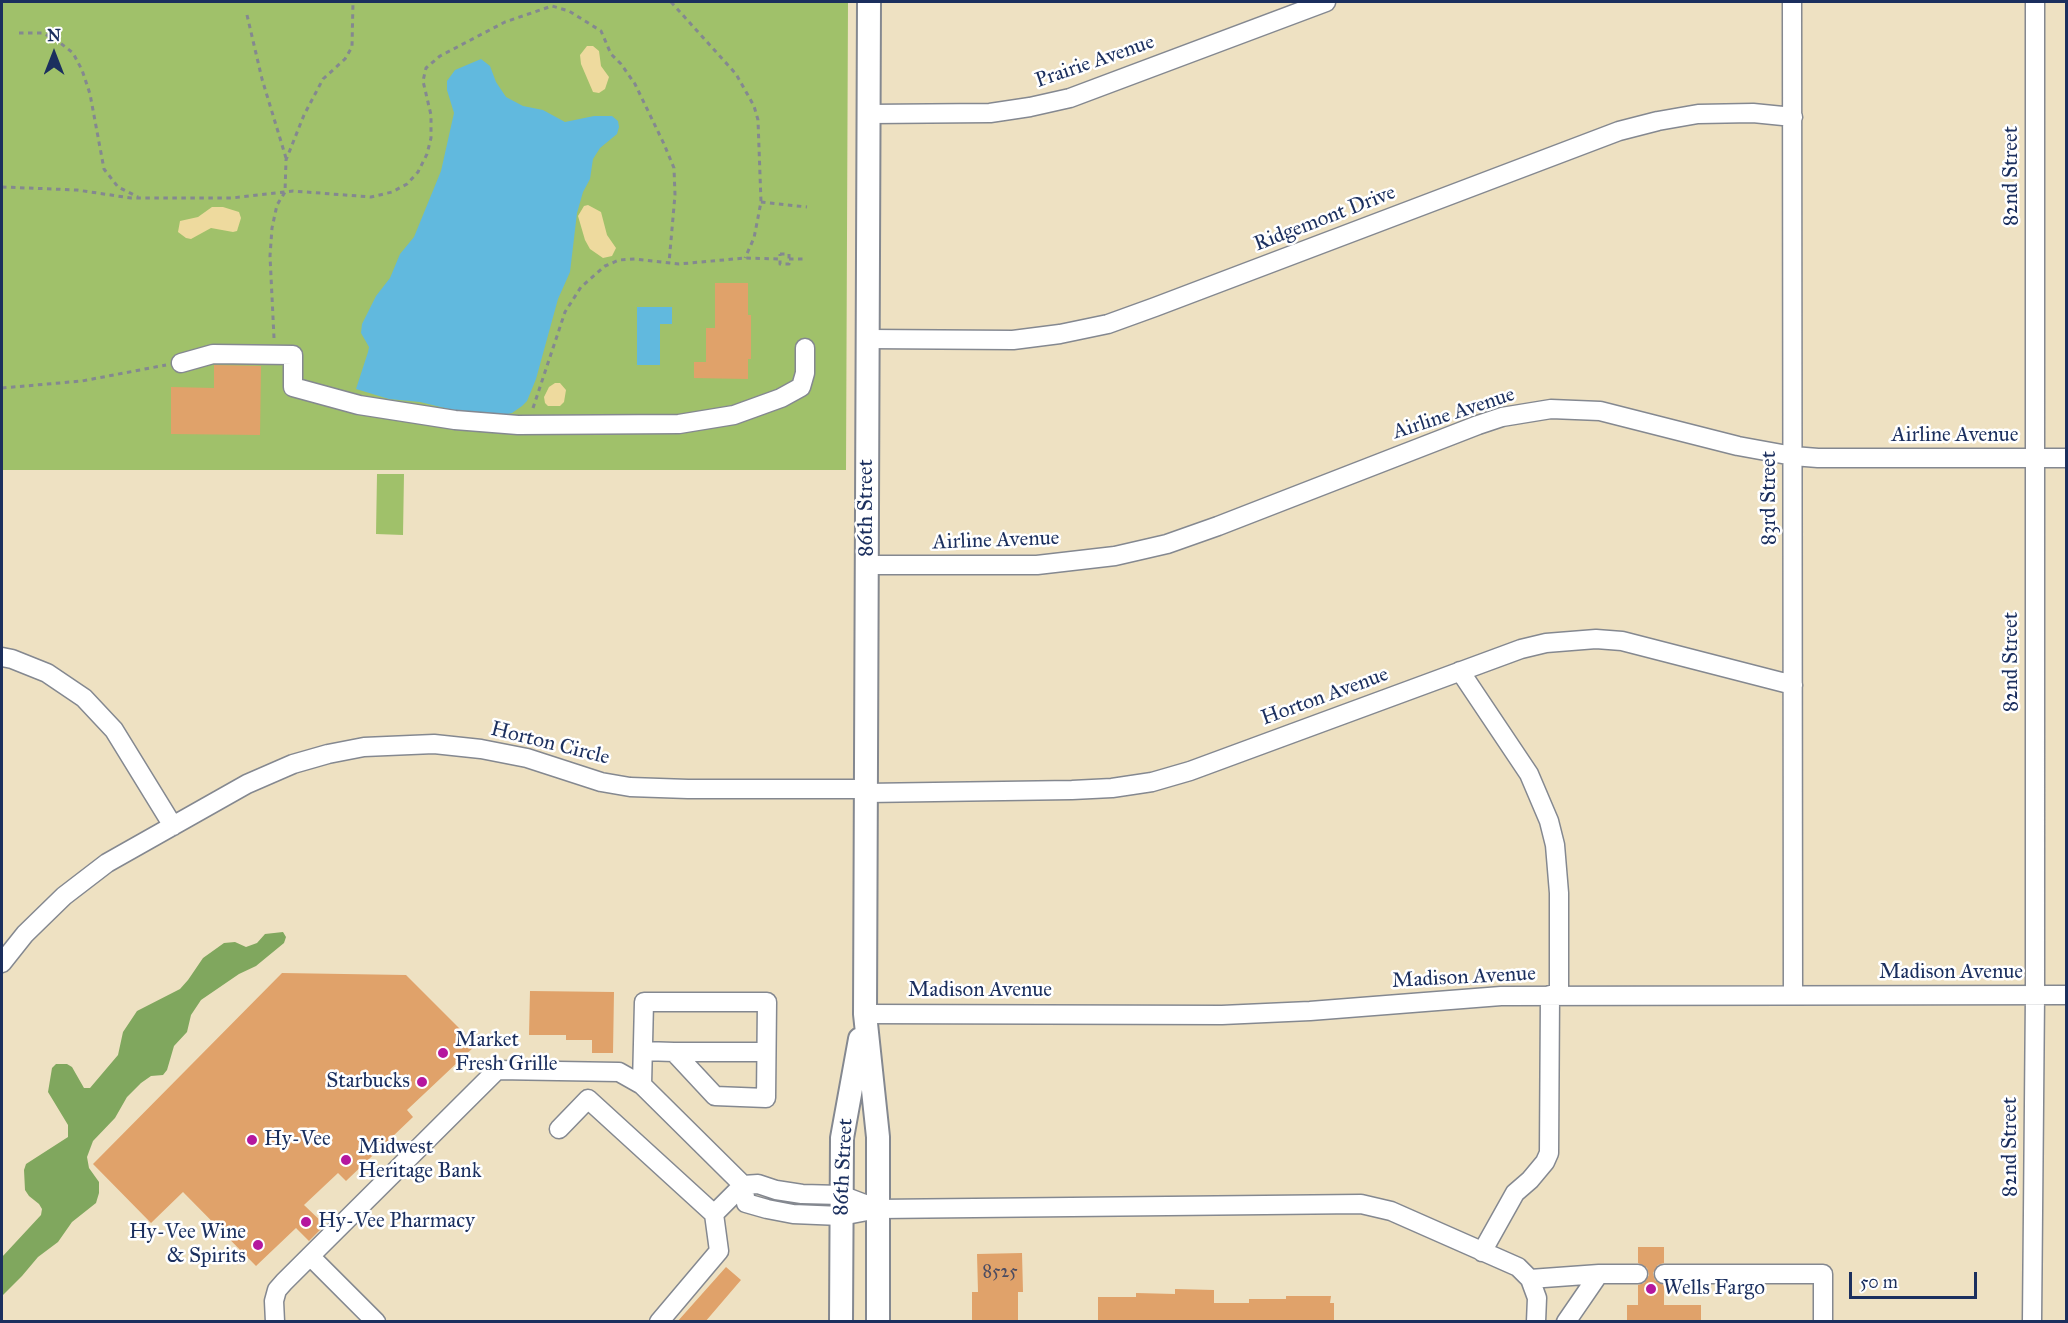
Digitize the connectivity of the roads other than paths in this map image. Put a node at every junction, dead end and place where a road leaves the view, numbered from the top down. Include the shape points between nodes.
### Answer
1 (869, 2) edge
2 (1326, 2) edge
3 (1792, 2) edge
4 (2035, 2) edge
5 (868, 114) junction
6 (1792, 117) junction
7 (868, 339) junction
8 (805, 348) dead end
9 (181, 363) road end
10 (1793, 456) junction
11 (2035, 458) junction
12 (2067, 458) edge
13 (867, 565) junction
14 (2, 657) edge
15 (1460, 671) junction
16 (1793, 685) junction
17 (866, 791) junction
18 (173, 826) junction
19 (2, 963) edge
20 (1555, 995) junction
21 (1793, 995) junction
22 (2035, 995) junction
23 (2067, 995) edge
24 (865, 1014) junction
25 (643, 1051) junction
26 (674, 1052) junction
27 (766, 1052) junction
28 (642, 1085) junction
29 (559, 1129) dead end
30 (742, 1185) junction
31 (841, 1206) junction
32 (878, 1209) junction
33 (714, 1214) junction
34 (1482, 1252) junction
35 (310, 1256) junction
36 (1599, 1274) junction
37 (1638, 1274) dead end
38 (1664, 1274) dead end
39 (1530, 1279) junction
40 (1581, 1300) junction
41 (275, 1322) edge
42 (376, 1322) edge
43 (658, 1322) edge
44 (841, 1322) edge
45 (878, 1322) edge
46 (1536, 1322) edge
47 (1566, 1322) edge
48 (1581, 1322) edge
49 (1823, 1322) edge
50 (2032, 1322) edge

1 - 5 main road, 86th Street
2 - 5 street, Prairie Avenue via 1070,98 1030,108 980,114
3 - 6 street, 83rd Street
4 - 11 street, 82nd Street
5 - 7 main road, 86th Street
6 - 7 street, Ridgemont Drive via 1698,114 1619,131 1108,324 1012,340
6 - 10 street, 83rd Street
7 - 13 main road, 86th Street
8 - 9 street via 801,387 734,415 689,423 518,425 455,420 359,405 293,387 293,355 213,354
10 - 11 street, Airline Avenue
10 - 13 street, Airline Avenue via 1738,447 1600,411 1551,409 1478,425 1218,526 1167,544 1115,556 1037,565
10 - 16 street, 83rd Street
11 - 12 street, Airline Avenue
11 - 22 street, 82nd Street
13 - 17 main road, 86th Street
14 - 18 street via 47,673 84,698 114,730
15 - 16 street, Horton Avenue via 1546,643 1596,639 1667,651
15 - 17 street, Horton Avenue via 1152,782 1072,790
15 - 20 street via 1529,774 1549,821 1559,893
16 - 21 street, 83rd Street
17 - 18 street, Horton Circle via 630,787 481,749 401,744 364,747 293,764 247,784
17 - 24 main road, 86th Street
18 - 19 street, Horton Circle via 107,863 64,897 25,934
20 - 21 street, Madison Avenue
20 - 24 street, Madison Avenue via 1222,1015
20 - 34 street via 1549,1153 1530,1180 1515,1193
21 - 22 street, Madison Avenue
22 - 23 street, Madison Avenue
22 - 50 street, 82nd Street
24 - 31 main road, 86th Street via 842,1138
24 - 32 main road, 86th Street via 878,1137
25 - 26 street
25 - 27 street via 644,1002 766,1002
25 - 28 street
26 - 27 street
26 - 27 street via 715,1096 766,1098
28 - 30 street
28 - 35 street via 619,1072 497,1070
29 - 33 street via 588,1099
30 - 31 street via 802,1194
30 - 33 street
31 - 32 street
31 - 44 main road, 86th Street
32 - 34 street via 1345,1203 1391,1211
32 - 45 main road, 86th Street
33 - 43 street via 719,1251
34 - 39 street via 1518,1268
35 - 41 street via 277,1290
35 - 42 street
36 - 37 street
36 - 39 street
36 - 40 street
38 - 49 street via 1823,1274
39 - 46 street via 1537,1298
40 - 47 street
40 - 48 street

